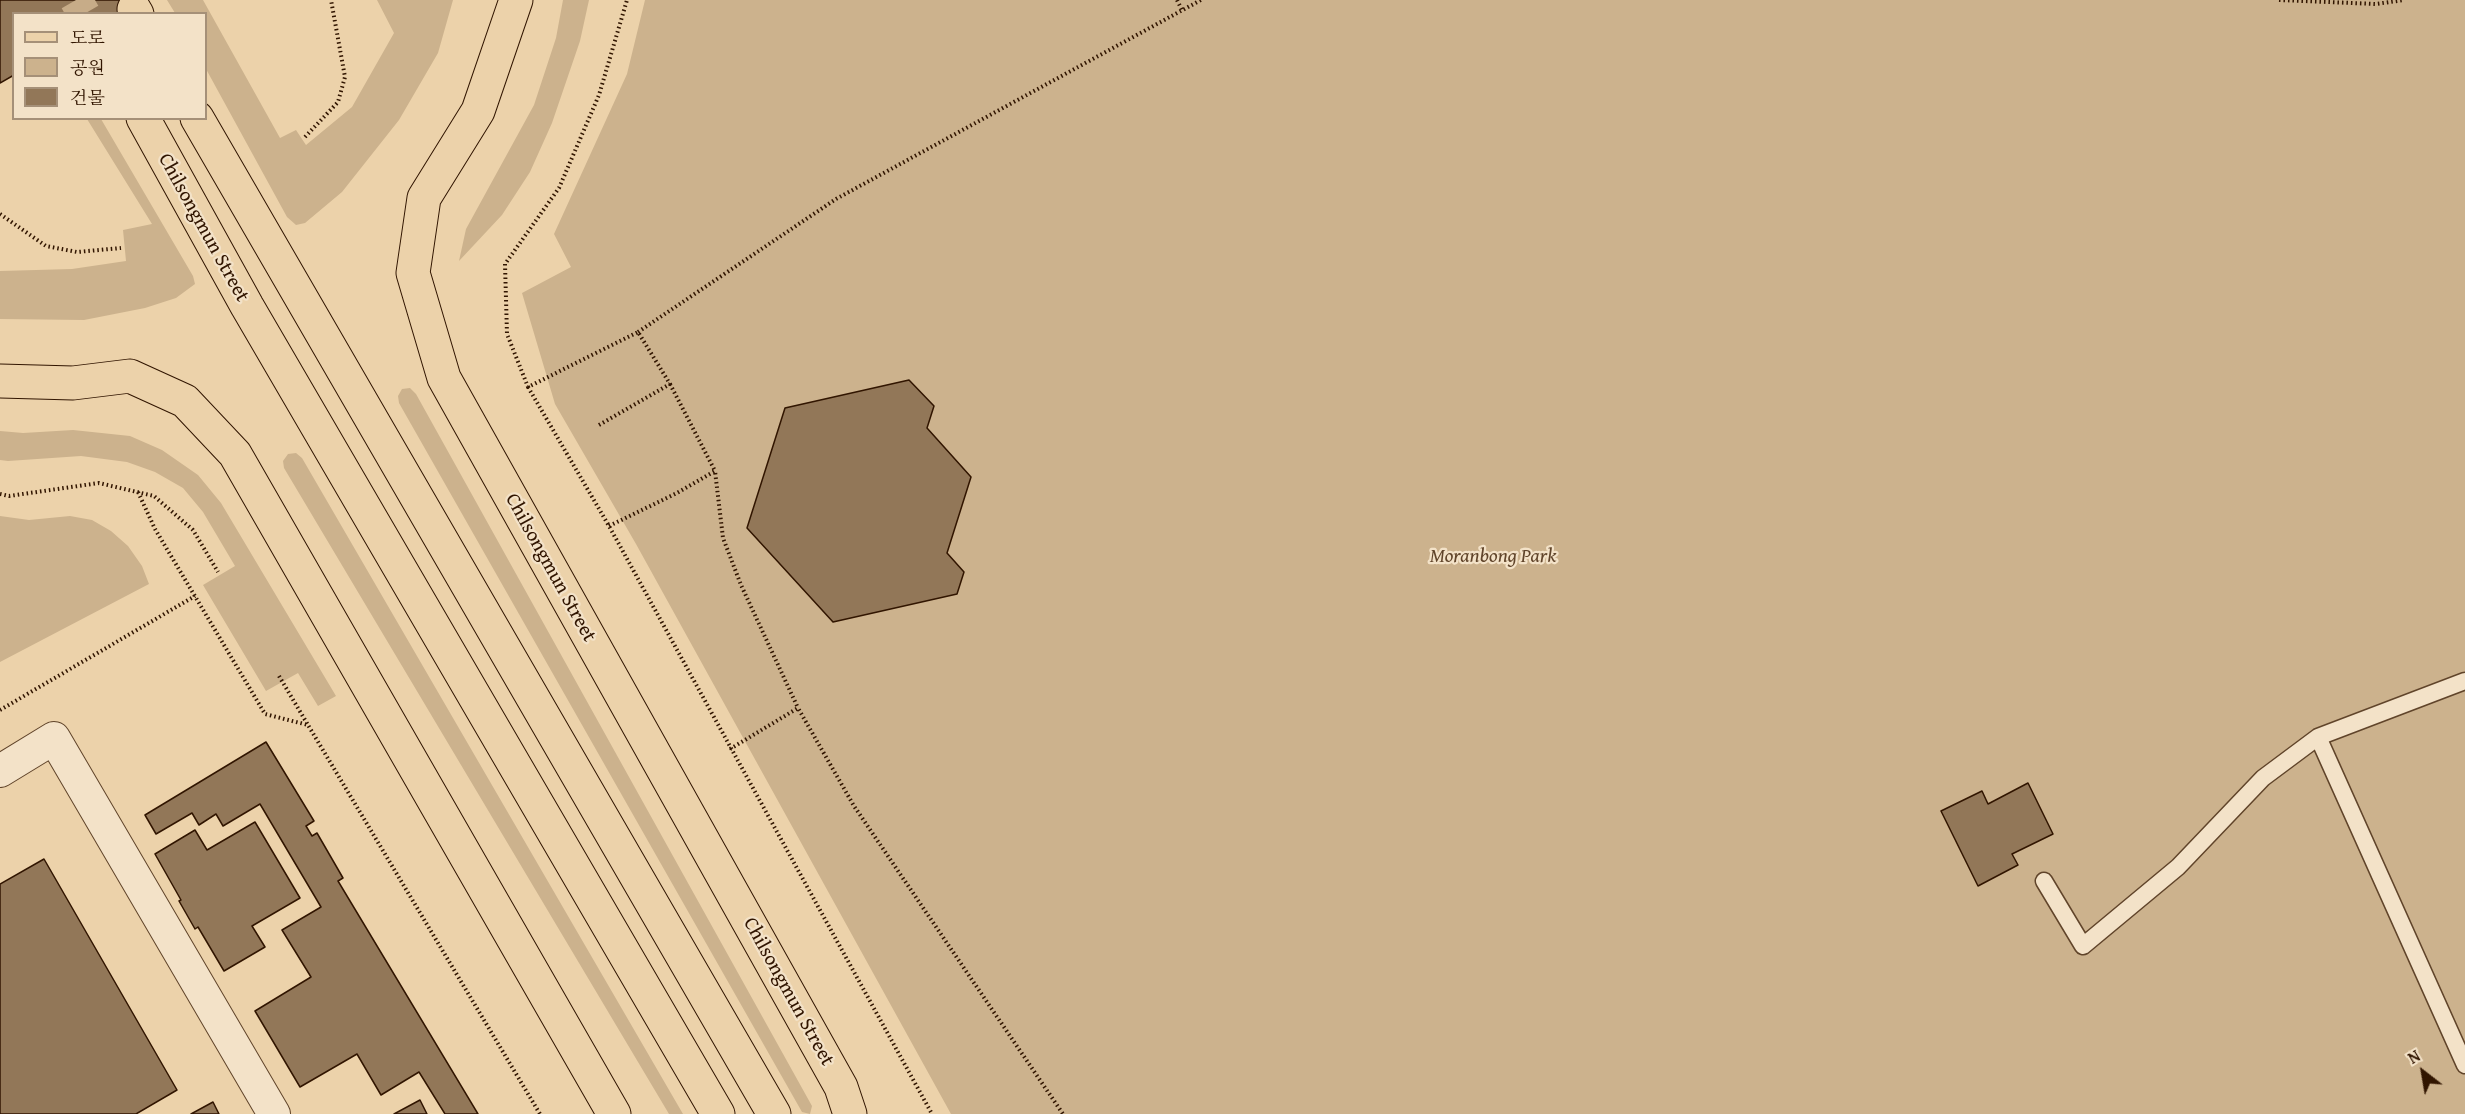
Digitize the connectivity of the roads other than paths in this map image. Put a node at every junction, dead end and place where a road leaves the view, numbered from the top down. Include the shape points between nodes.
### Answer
1 (516, 0) edge
2 (144, 120) edge
3 (198, 120) edge
4 (0, 381) edge
5 (2465, 681) edge
6 (2318, 737) junction
7 (0, 771) edge
8 (2044, 881) dead end
9 (2465, 1065) edge
10 (274, 1114) edge
11 (614, 1114) edge
12 (718, 1114) edge
13 (774, 1114) edge
14 (850, 1114) edge

1 - 14 main road, Chilsongmun Street via 478,111 424,198 413,273 440,367 841,1087
2 - 12 main road, Chilsongmun Street via 247,306
3 - 13 main road
4 - 11 main road via 73,383 130,376 185,401 235,454
5 - 6 lane
6 - 8 lane via 2263,778 2178,867 2083,946
6 - 9 lane
7 - 10 street via 54,738

